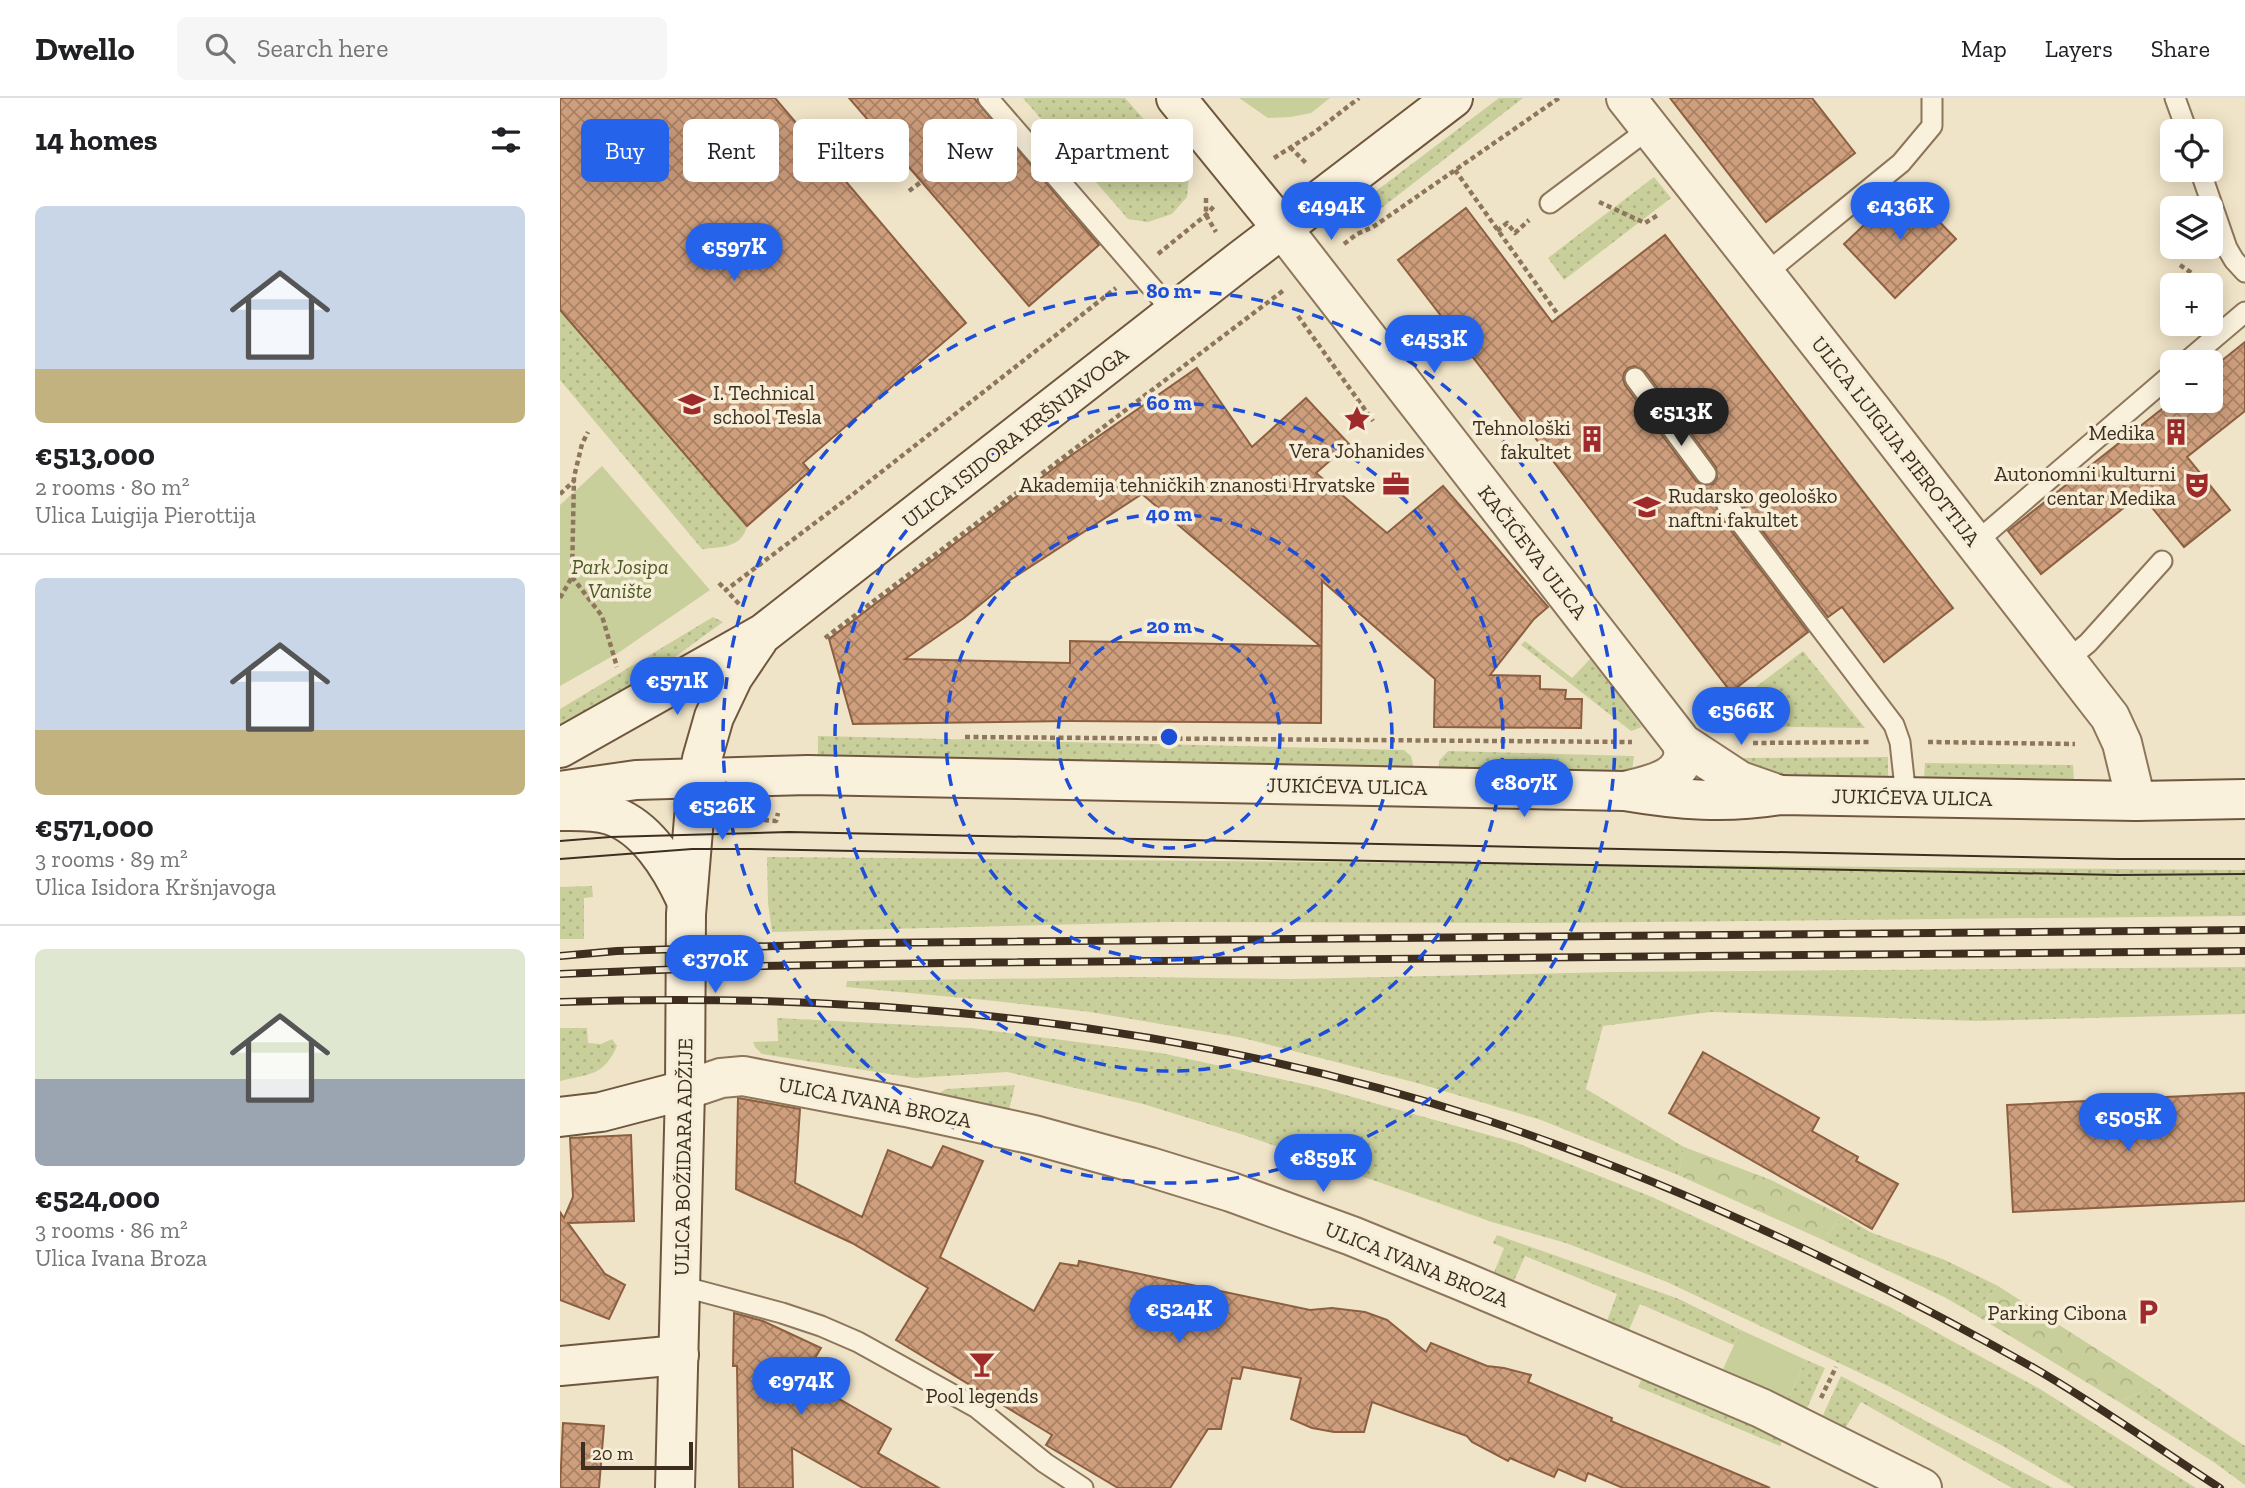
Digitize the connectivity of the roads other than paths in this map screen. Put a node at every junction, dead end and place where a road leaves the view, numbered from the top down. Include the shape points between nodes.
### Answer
1 (988, 98) edge
2 (1176, 98) edge
3 (1453, 98) edge
4 (1626, 98) edge
5 (1932, 98) edge
6 (2175, 98) edge
7 (2183, 119) edge
8 (1650, 128) junction
9 (2204, 182) edge
10 (1550, 203) dead end
11 (1282, 228) junction
12 (2245, 272) edge
13 (1765, 274) junction
14 (2245, 312) edge
15 (1174, 313) junction
16 (2200, 350) edge
17 (1635, 377) dead end
18 (2160, 384) edge
19 (1706, 474) dead end
20 (1727, 505) dead end
21 (1975, 543) junction
22 (2162, 561) dead end
23 (754, 621) junction
24 (2066, 661) junction
25 (1663, 742) junction
26 (560, 748) edge
27 (699, 777) junction
28 (560, 791) edge
29 (1625, 791) junction
30 (1780, 795) junction
31 (1906, 797) junction
32 (2245, 799) edge
33 (2136, 801) junction
34 (560, 811) edge
35 (686, 900) junction
36 (685, 1090) junction
37 (560, 1117) edge
38 (681, 1286) junction
39 (679, 1355) junction
40 (560, 1366) edge
41 (675, 1488) edge
42 (1083, 1488) edge
43 (1922, 1488) edge

1 - 15 lane
2 - 11 street, KAČIĆEVA ULICA
3 - 11 street, ULICA ISIDORA KRŠNJAVOGA
4 - 8 street, ULICA LUIGIJA PIEROTTIJA
5 - 13 lane via 1931,126 1901,163
6 - 7 lane
8 - 10 lane
8 - 13 street, ULICA LUIGIJA PIEROTTIJA
9 - 12 lane via 2227,248
11 - 15 street, ULICA ISIDORA KRŠNJAVOGA
11 - 25 street, KAČIĆEVA ULICA
13 - 21 street, ULICA LUIGIJA PIEROTTIJA
14 - 16 lane
15 - 23 street, ULICA ISIDORA KRŠNJAVOGA
17 - 19 lane
18 - 21 lane
20 - 31 lane via 1894,725
21 - 24 street, ULICA LUIGIJA PIEROTTIJA
22 - 24 lane
23 - 26 street, ULICA ISIDORA KRŠNJAVOGA
23 - 27 street, ULICA BOŽIDARA ADŽIJE via 743,660 708,736
24 - 33 street, ULICA LUIGIJA PIEROTTIJA via 2117,731
25 - 29 street via 1684,752 1679,766 1661,782
25 - 30 street, KAČIĆEVA ULICA via 1740,781
27 - 28 street, JUKIĆEVA ULICA
27 - 29 street, JUKIĆEVA ULICA via 808,775
27 - 35 street, ULICA BOŽIDARA ADŽIJE
29 - 30 street, JUKIĆEVA ULICA via 1705,801
30 - 31 street, JUKIĆEVA ULICA
31 - 33 street, JUKIĆEVA ULICA
32 - 33 street, JUKIĆEVA ULICA
34 - 35 street via 609,814 633,827 657,852
35 - 36 street, ULICA BOŽIDARA ADŽIJE
36 - 37 street, ULICA IVANA BROZA via 601,1112
36 - 38 street, ULICA BOŽIDARA ADŽIJE
36 - 43 street, ULICA IVANA BROZA via 743,1076 1034,1135 1194,1179 1352,1236 1761,1408
38 - 39 street, ULICA BOŽIDARA ADŽIJE
38 - 42 lane via 821,1325 858,1342 977,1408
39 - 40 street
39 - 41 street, ULICA BOŽIDARA ADŽIJE

